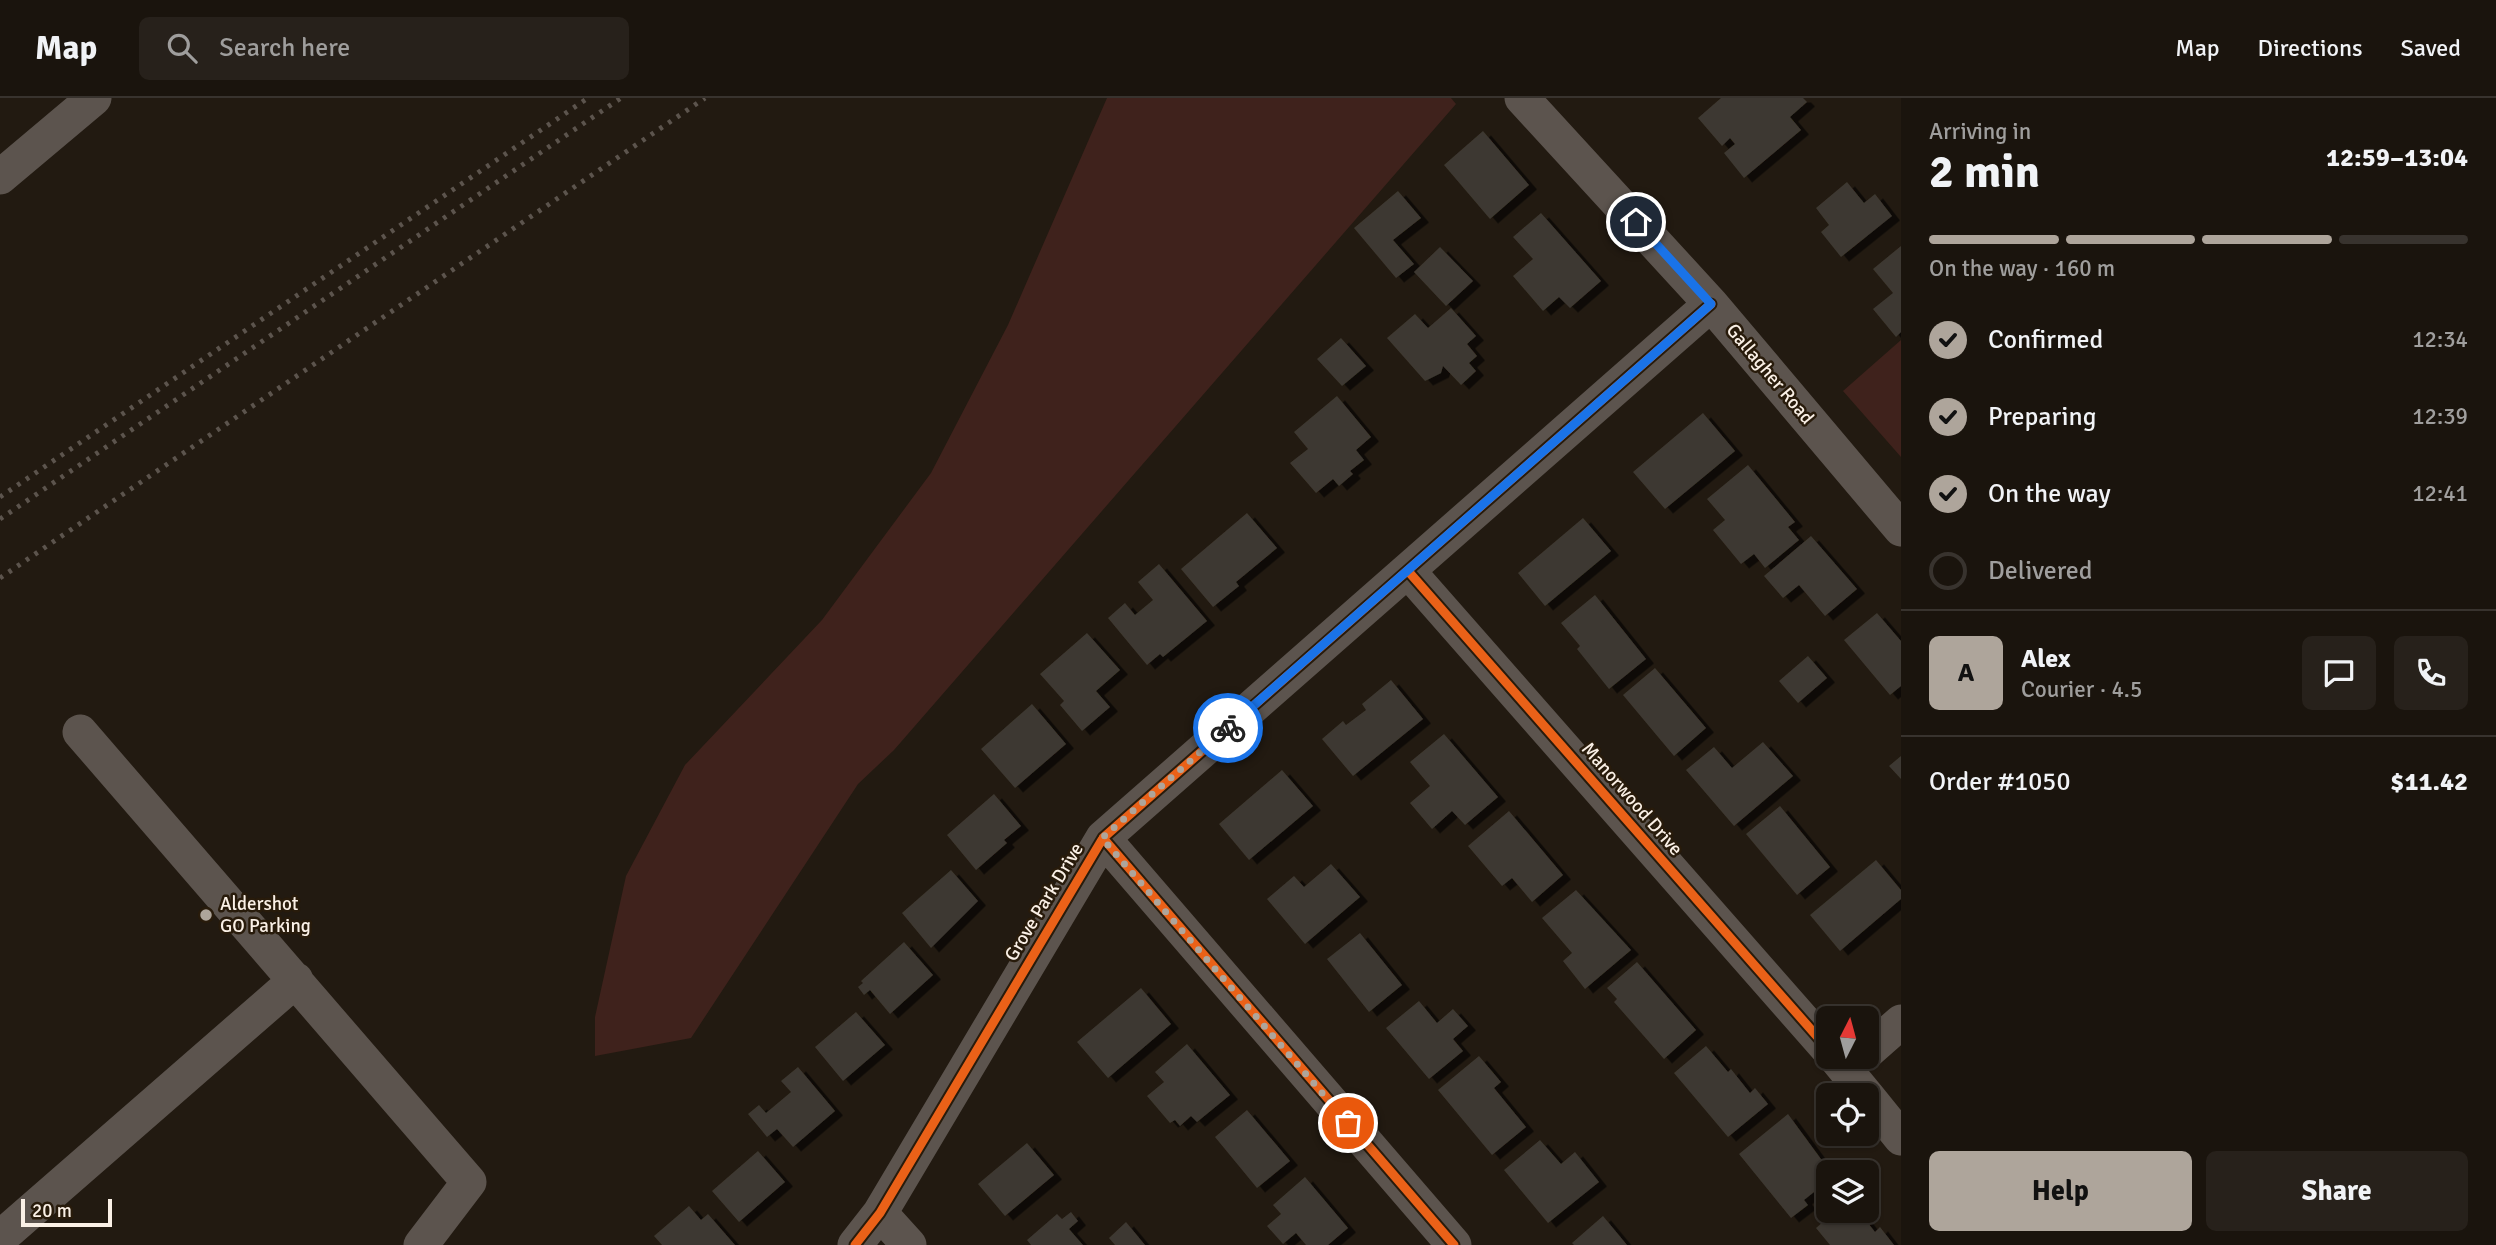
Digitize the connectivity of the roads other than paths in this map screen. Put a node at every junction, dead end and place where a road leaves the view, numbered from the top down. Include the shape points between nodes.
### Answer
1 (94, 98) edge
2 (1522, 98) edge
3 (0, 177) edge
4 (1711, 304) junction
5 (1901, 530) edge
6 (1408, 570) junction
7 (80, 732) dead end
8 (1102, 838) junction
9 (296, 980) junction
10 (1901, 1022) edge
11 (1816, 1027) edge
12 (1880, 1042) edge
13 (1854, 1069) edge
14 (1901, 1138) edge
15 (880, 1213) junction
16 (0, 1238) edge
17 (421, 1245) edge
18 (855, 1245) edge
19 (909, 1245) edge
20 (1454, 1245) edge

1 - 3 street
2 - 4 street, Gallagher Road
4 - 5 street, Gallagher Road
4 - 6 street, Grove Park Drive
6 - 8 street, Grove Park Drive
6 - 11 street, Manorwood Drive
7 - 9 street
8 - 15 street, Grove Park Drive
8 - 20 street
9 - 16 street
9 - 17 street via 469,1182
10 - 12 street
13 - 14 street, Manorwood Drive
15 - 18 street, Grove Park Drive
15 - 19 street

